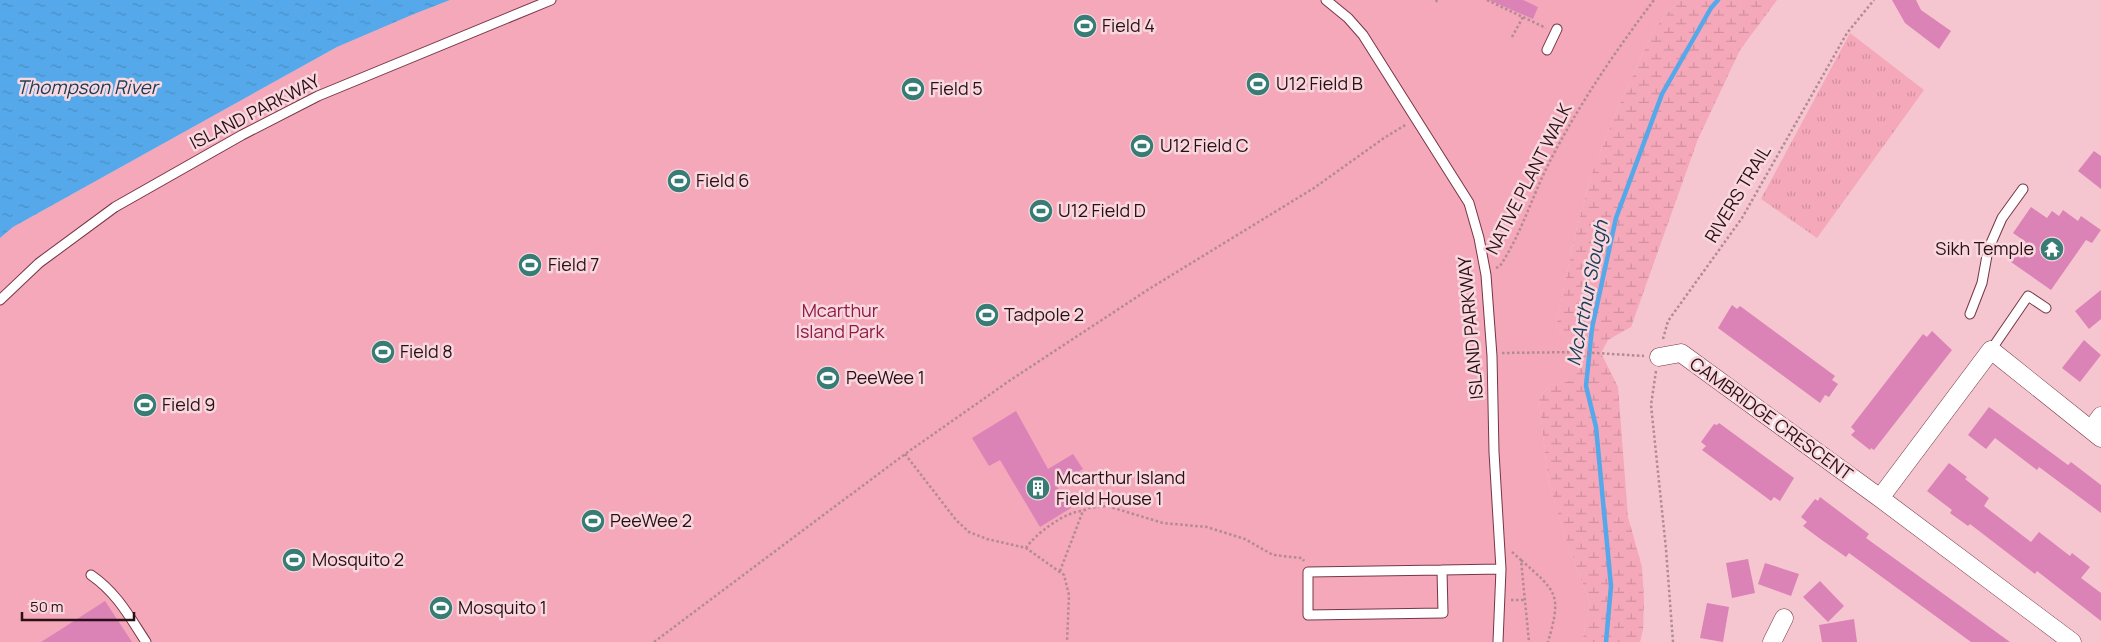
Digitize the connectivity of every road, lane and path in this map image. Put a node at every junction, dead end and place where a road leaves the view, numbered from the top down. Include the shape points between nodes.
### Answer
1 (551, 0) edge
2 (1326, 0) edge
3 (1487, 0) edge
4 (1654, 0) edge
5 (1874, 0) edge
6 (1523, 17) junction
7 (1556, 31) joint
8 (1512, 37) dead end
9 (1547, 50) dead end
10 (1415, 120) junction
11 (2024, 189) dead end
12 (1494, 270) dead end
13 (0, 300) edge
14 (2046, 308) dead end
15 (1970, 314) dead end
16 (1992, 350) junction
17 (1501, 353) dead end
18 (1659, 357) junction
19 (2098, 428) edge
20 (905, 454) junction
21 (1880, 498) junction
22 (1083, 511) junction
23 (1026, 548) junction
24 (1509, 549) dead end
25 (1521, 560) junction
26 (1500, 569) junction
27 (1442, 570) junction
28 (1060, 571) junction
29 (1308, 572) junction
30 (91, 575) dead end
31 (1508, 600) dead end
32 (1525, 600) junction
33 (1784, 618) dead end
34 (146, 642) edge
35 (654, 642) edge
36 (1067, 642) edge
37 (1498, 642) edge
38 (1529, 642) edge
39 (1548, 642) edge
40 (1672, 642) edge
41 (1772, 642) edge
42 (2072, 642) edge

1 - 13 lane, ISLAND PARKWAY via 318,96 242,135 115,207 39,263
2 - 10 lane, ISLAND PARKWAY via 1363,35
3 - 6 path
4 - 12 path, NATIVE PLANT WALK via 1582,104 1547,168 1515,242
5 - 18 path, RIVERS TRAIL via 1847,33 1742,218 1668,321
6 - 7 path
6 - 8 path
7 - 9 lane
10 - 20 path via 1314,188 1149,289
10 - 26 lane, ISLAND PARKWAY via 1469,203 1479,238 1486,275 1492,356
11 - 15 lane via 2002,218 1988,250 1982,283
14 - 16 lane via 2028,296
16 - 19 street
16 - 21 street
17 - 18 path via 1580,352
18 - 21 street, CAMBRIDGE CRESCENT via 1681,353
18 - 40 path, RIVERS TRAIL via 1651,404
20 - 23 path via 969,532
20 - 35 path
21 - 42 street, CAMBRIDGE CRESCENT
22 - 23 path via 1073,513 1039,533
22 - 28 path
22 - 29 path via 1107,506 1163,523 1222,531 1245,538 1273,555 1302,558
23 - 28 path
24 - 25 path
25 - 32 path
25 - 39 path via 1543,579 1554,594 1555,614
26 - 27 lane
26 - 37 lane, ISLAND PARKWAY
27 - 29 lane
27 - 29 lane via 1443,613 1308,615
28 - 36 path via 1069,595
30 - 34 lane via 119,600
31 - 32 path
32 - 38 path
33 - 41 street

